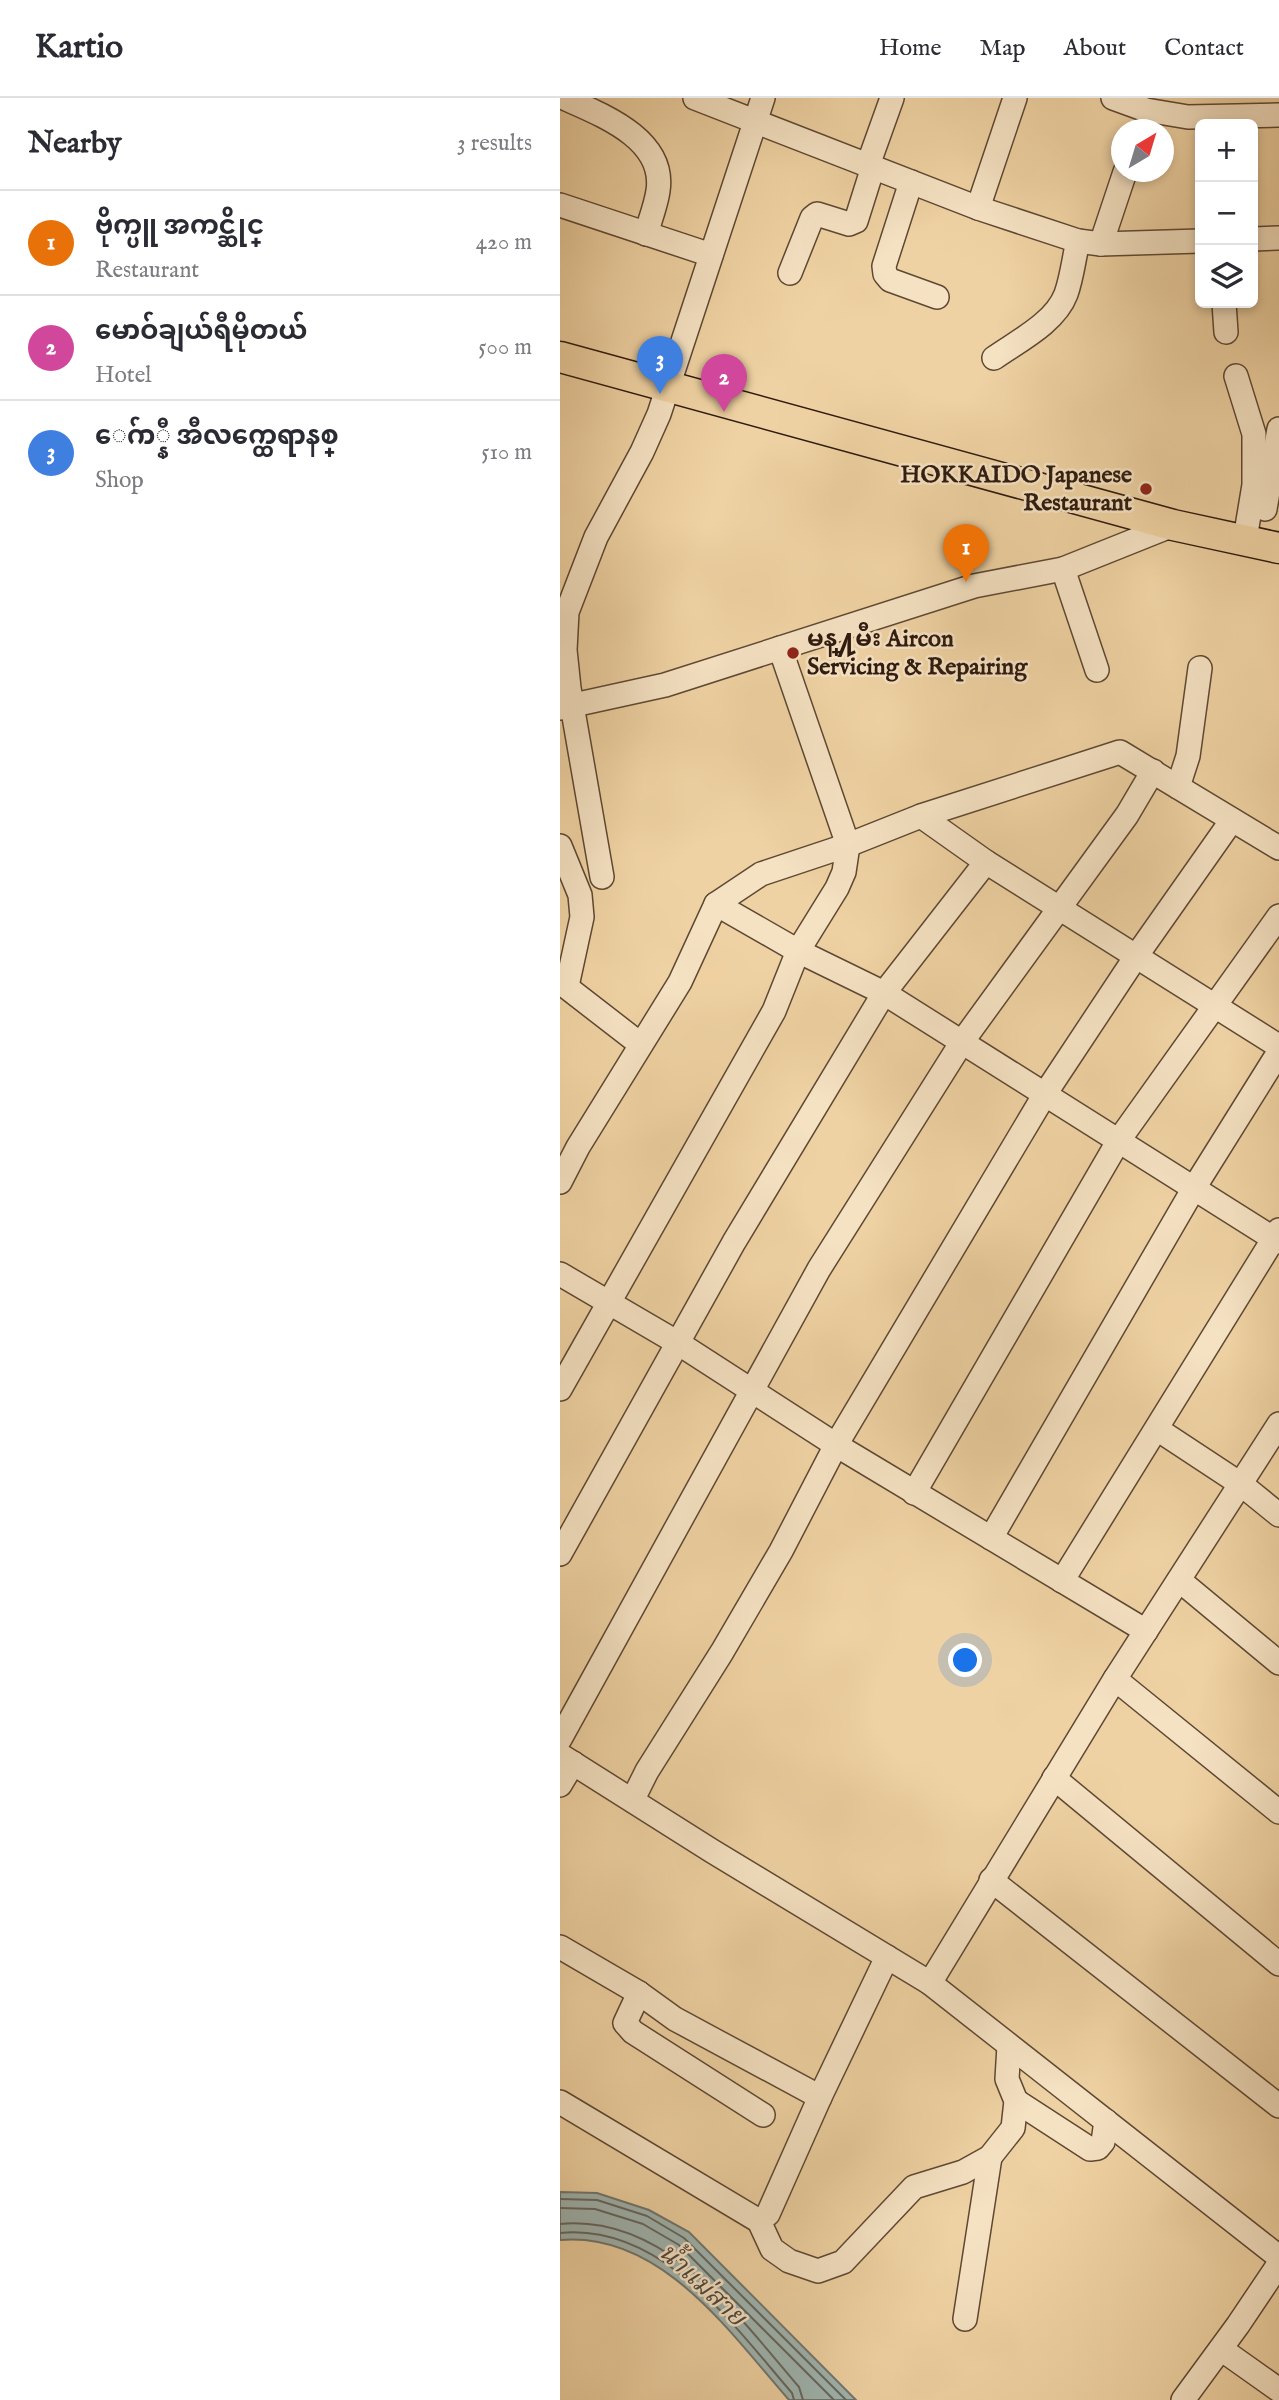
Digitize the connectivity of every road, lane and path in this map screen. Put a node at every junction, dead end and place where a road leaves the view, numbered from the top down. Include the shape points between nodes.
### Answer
1 (564, 98) edge
2 (695, 98) edge
3 (763, 98) edge
4 (892, 98) edge
5 (1015, 98) edge
6 (1113, 98) edge
7 (1145, 112) edge
8 (1279, 115) edge
9 (755, 122) junction
10 (870, 166) junction
11 (911, 182) junction
12 (1122, 182) edge
13 (560, 205) edge
14 (978, 208) junction
15 (646, 234) junction
16 (1279, 238) edge
17 (1258, 239) edge
18 (1078, 241) junction
19 (1195, 241) edge
20 (1101, 244) junction
21 (710, 255) junction
22 (790, 273) dead end
23 (937, 297) dead end
24 (1224, 308) edge
25 (1226, 332) dead end
26 (560, 357) edge
27 (994, 358) dead end
28 (1236, 376) dead end
29 (667, 386) junction
30 (1279, 429) edge
31 (1173, 525) junction
32 (1261, 543) edge
33 (1063, 569) junction
34 (564, 612) edge
35 (780, 648) junction
36 (1200, 668) dead end
37 (1097, 670) dead end
38 (566, 707) edge
39 (1153, 771) junction
40 (1178, 787) junction
41 (920, 816) junction
42 (1232, 820) junction
43 (848, 845) junction
44 (560, 846) edge
45 (1279, 848) edge
46 (986, 862) junction
47 (602, 877) dead end
48 (716, 904) junction
49 (1060, 908) junction
50 (1279, 916) edge
51 (798, 951) junction
52 (1137, 955) junction
53 (564, 984) edge
54 (884, 993) junction
55 (1215, 1004) junction
56 (962, 1042) junction
57 (640, 1044) junction
58 (1279, 1050) edge
59 (1045, 1094) junction
60 (1119, 1140) junction
61 (569, 1141) edge
62 (560, 1182) edge
63 (1194, 1188) junction
64 (1277, 1237) edge
65 (560, 1274) edge
66 (610, 1304) junction
67 (678, 1343) junction
68 (560, 1389) edge
69 (751, 1391) junction
70 (1279, 1424) edge
71 (1157, 1429) junction
72 (836, 1446) junction
73 (1242, 1485) junction
74 (915, 1493) junction
75 (1279, 1515) edge
76 (990, 1538) junction
77 (560, 1554) edge
78 (1179, 1580) junction
79 (1062, 1581) junction
80 (1146, 1631) junction
81 (1279, 1663) edge
82 (1115, 1679) junction
83 (560, 1739) edge
84 (566, 1759) edge
85 (1054, 1778) junction
86 (560, 1785) edge
87 (633, 1799) junction
88 (1279, 1812) edge
89 (991, 1880) junction
90 (560, 1947) edge
91 (887, 1956) junction
92 (1279, 1964) edge
93 (930, 1983) junction
94 (639, 1993) junction
95 (1009, 2046) junction
96 (820, 2097) junction
97 (1016, 2101) junction
98 (560, 2102) edge
99 (1279, 2106) edge
100 (763, 2115) dead end
101 (1106, 2121) junction
102 (990, 2157) junction
103 (759, 2221) junction
104 (1279, 2257) edge
105 (1279, 2264) edge
106 (965, 2319) dead end
107 (1221, 2349) junction
108 (1279, 2390) edge
109 (1183, 2400) edge

1 - 15 street via 635,135 654,160 659,189
2 - 9 street
3 - 9 street
4 - 10 street
5 - 14 street
6 - 7 street
7 - 8 street via 1188,117
9 - 10 street
9 - 21 street
10 - 11 street
10 - 22 street via 856,221 849,224 817,214
11 - 14 street
11 - 23 street via 885,274
12 - 20 street
13 - 15 street
14 - 18 street
15 - 21 street
16 - 17 street
18 - 20 street
18 - 27 street via 1058,309
19 - 20 street
21 - 29 street
24 - 25 street
26 - 29 main road
28 - 32 street via 1254,434
29 - 31 main road
29 - 34 street via 642,452 596,537
30 - 32 street
31 - 32 main road
31 - 33 street
33 - 35 street via 974,586
33 - 37 street
34 - 38 street
35 - 38 street via 665,685
35 - 43 street
36 - 40 street via 1188,756
38 - 47 street
39 - 40 street
39 - 41 street via 1120,752
39 - 49 street
40 - 42 street
41 - 43 street
41 - 46 street
42 - 45 street
42 - 52 street
43 - 48 street via 761,874
43 - 51 street via 837,888
44 - 53 street via 580,895 582,917
46 - 49 street
46 - 54 street
48 - 51 street
48 - 57 street via 680,982
49 - 52 street
49 - 56 street
50 - 55 street
51 - 54 street
51 - 66 street via 774,1011
52 - 55 street
52 - 59 street
53 - 57 street
54 - 56 street
54 - 67 street
55 - 58 street
55 - 60 street
56 - 59 street
56 - 69 street via 819,1269
57 - 61 street
58 - 63 street
59 - 60 street
59 - 72 street
60 - 63 street
60 - 74 street
61 - 62 street
63 - 64 street
63 - 76 street
64 - 71 street
65 - 66 street
66 - 67 street
66 - 68 street
67 - 69 street
67 - 77 street
69 - 72 street
69 - 83 street
70 - 73 street
71 - 73 street
71 - 79 street
72 - 74 street
72 - 87 street via 722,1652
73 - 75 street
73 - 78 street
74 - 76 street
76 - 79 street
78 - 80 street
78 - 81 street
79 - 80 street
80 - 82 street
82 - 85 street
82 - 88 street
84 - 86 street
84 - 87 street
85 - 89 street
85 - 92 street
87 - 91 street
89 - 93 street
89 - 99 street
90 - 94 street
91 - 93 street
91 - 96 street
93 - 95 street
94 - 96 street via 675,2019
94 - 100 street via 625,2023 633,2032
95 - 97 street via 1007,2079
95 - 101 street
96 - 103 street via 768,2214
97 - 101 street via 1090,2149 1103,2143
97 - 102 street via 1013,2128
98 - 103 street
101 - 104 street
102 - 103 street via 963,2172 914,2187 843,2262 818,2271 772,2249
102 - 106 street
105 - 107 street
107 - 108 street
107 - 109 street

